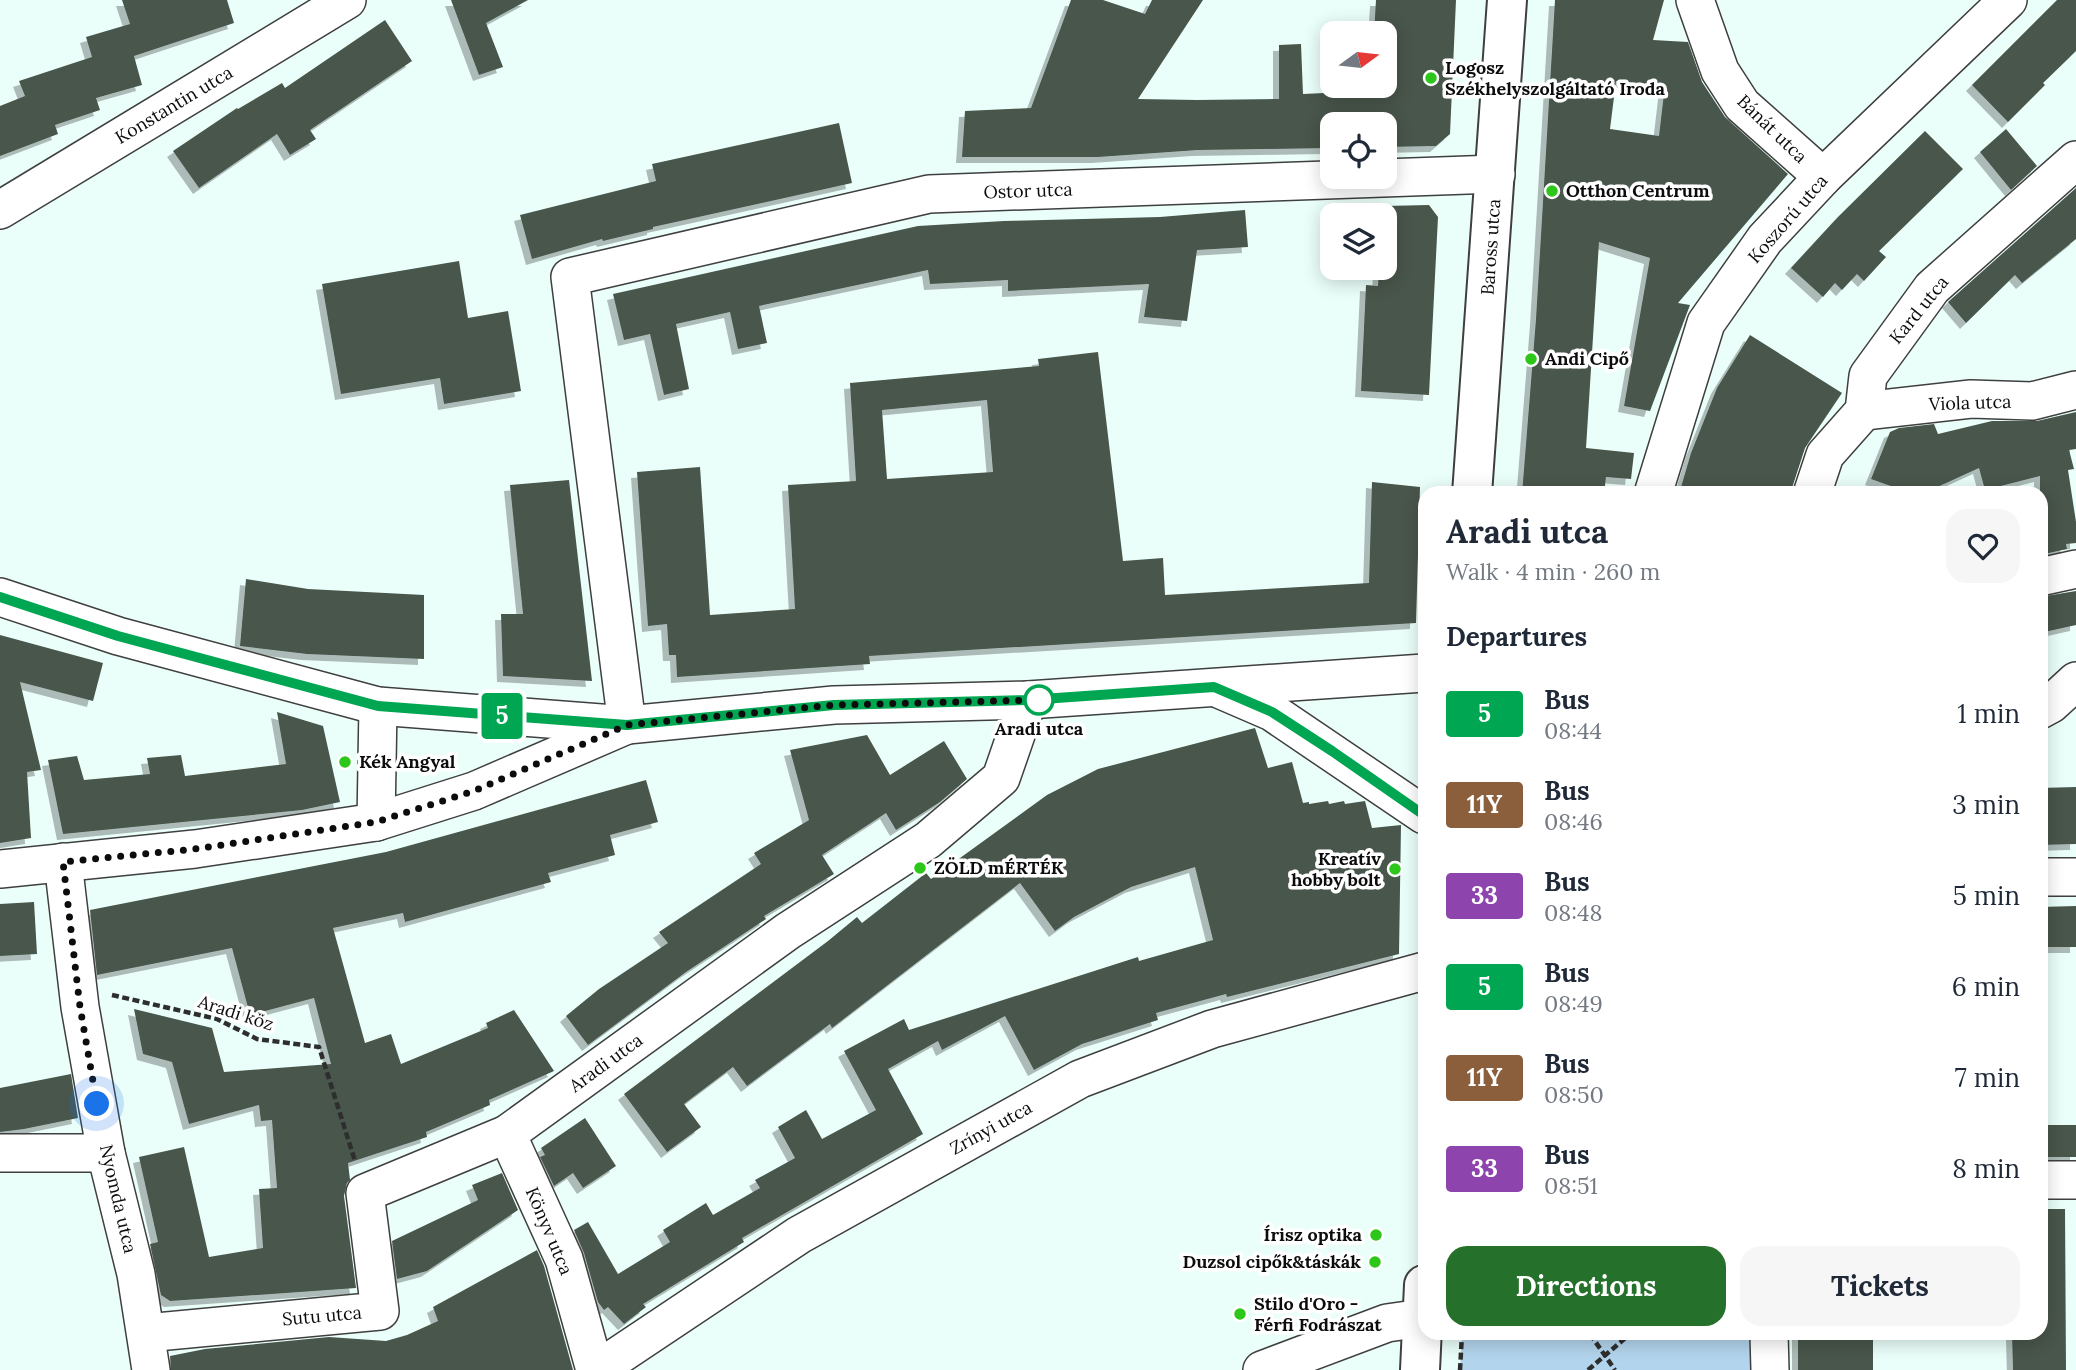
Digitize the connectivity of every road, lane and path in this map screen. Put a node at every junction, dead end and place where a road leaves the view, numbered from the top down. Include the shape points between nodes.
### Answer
1 (347, 0) edge
2 (1507, 0) edge
3 (1695, 0) edge
4 (2008, 0) edge
5 (2076, 160) edge
6 (1496, 174) junction
7 (1823, 177) junction
8 (0, 210) edge
9 (2076, 390) edge
10 (1864, 411) junction
11 (1473, 486) edge
12 (1655, 486) edge
13 (1815, 486) edge
14 (2076, 569) edge
15 (2048, 575) edge
16 (0, 597) edge
17 (1418, 673) edge
18 (2076, 681) edge
19 (1214, 687) junction
20 (1028, 700) junction
21 (378, 706) junction
22 (2048, 706) edge
23 (627, 725) junction
24 (1418, 811) edge
25 (376, 822) junction
26 (63, 862) junction
27 (0, 869) edge
28 (2048, 877) edge
29 (2076, 877) edge
30 (1418, 973) edge
31 (78, 987) junction
32 (507, 1134) junction
33 (0, 1153) edge
34 (106, 1153) junction
35 (2048, 1180) edge
36 (2076, 1180) edge
37 (365, 1193) junction
38 (1418, 1305) edge
39 (146, 1333) junction
40 (1421, 1340) edge
41 (1462, 1340) edge
42 (1594, 1340) edge
43 (1622, 1340) edge
44 (1769, 1340) edge
45 (1604, 1355) junction
46 (151, 1370) edge
47 (596, 1370) edge
48 (1262, 1370) edge
49 (1420, 1370) edge
50 (1460, 1370) edge
51 (1588, 1370) edge
52 (1615, 1370) edge
53 (1770, 1370) edge

1 - 8 street, Konstantin utca
2 - 6 street, Baross utca
3 - 7 street, Bánát utca via 1720,71 1742,105
4 - 7 street, Koszorú utca
5 - 10 street, Kard utca via 1932,288 1868,376
6 - 11 street, Baross utca
6 - 23 street, Ostor utca via 929,194 570,277
7 - 12 street, Koszorú utca via 1765,239 1706,323
9 - 10 street, Viola utca via 2032,401 1971,399
10 - 13 street via 1825,455
14 - 15 street
16 - 21 street via 118,636
17 - 19 street
18 - 22 street
19 - 20 street
19 - 24 street via 1272,712
20 - 23 street via 834,705
20 - 32 street, Aradi utca via 1001,778 928,840 789,931
21 - 23 street
21 - 25 street
23 - 25 street via 474,791
25 - 26 street via 195,849
26 - 27 street
26 - 31 street, Nyomda utca
28 - 29 street
30 - 47 street, Zrínyi utca via 1212,1029 1080,1079 799,1235
31 - 34 street, Nyomda utca
31 - 37 path, Aradi köz via 216,1019 257,1039 319,1047
32 - 37 street, Aradi utca
32 - 47 street, Könyv utca via 564,1259
33 - 34 street
34 - 39 street, Nyomda utca
35 - 36 street
37 - 39 street, Sutu utca via 380,1311
38 - 48 street via 1387,1323
39 - 46 street, Nyomda utca
40 - 49 street
41 - 50 path
42 - 45 path
43 - 45 path
44 - 53 street
45 - 51 path
45 - 52 path

